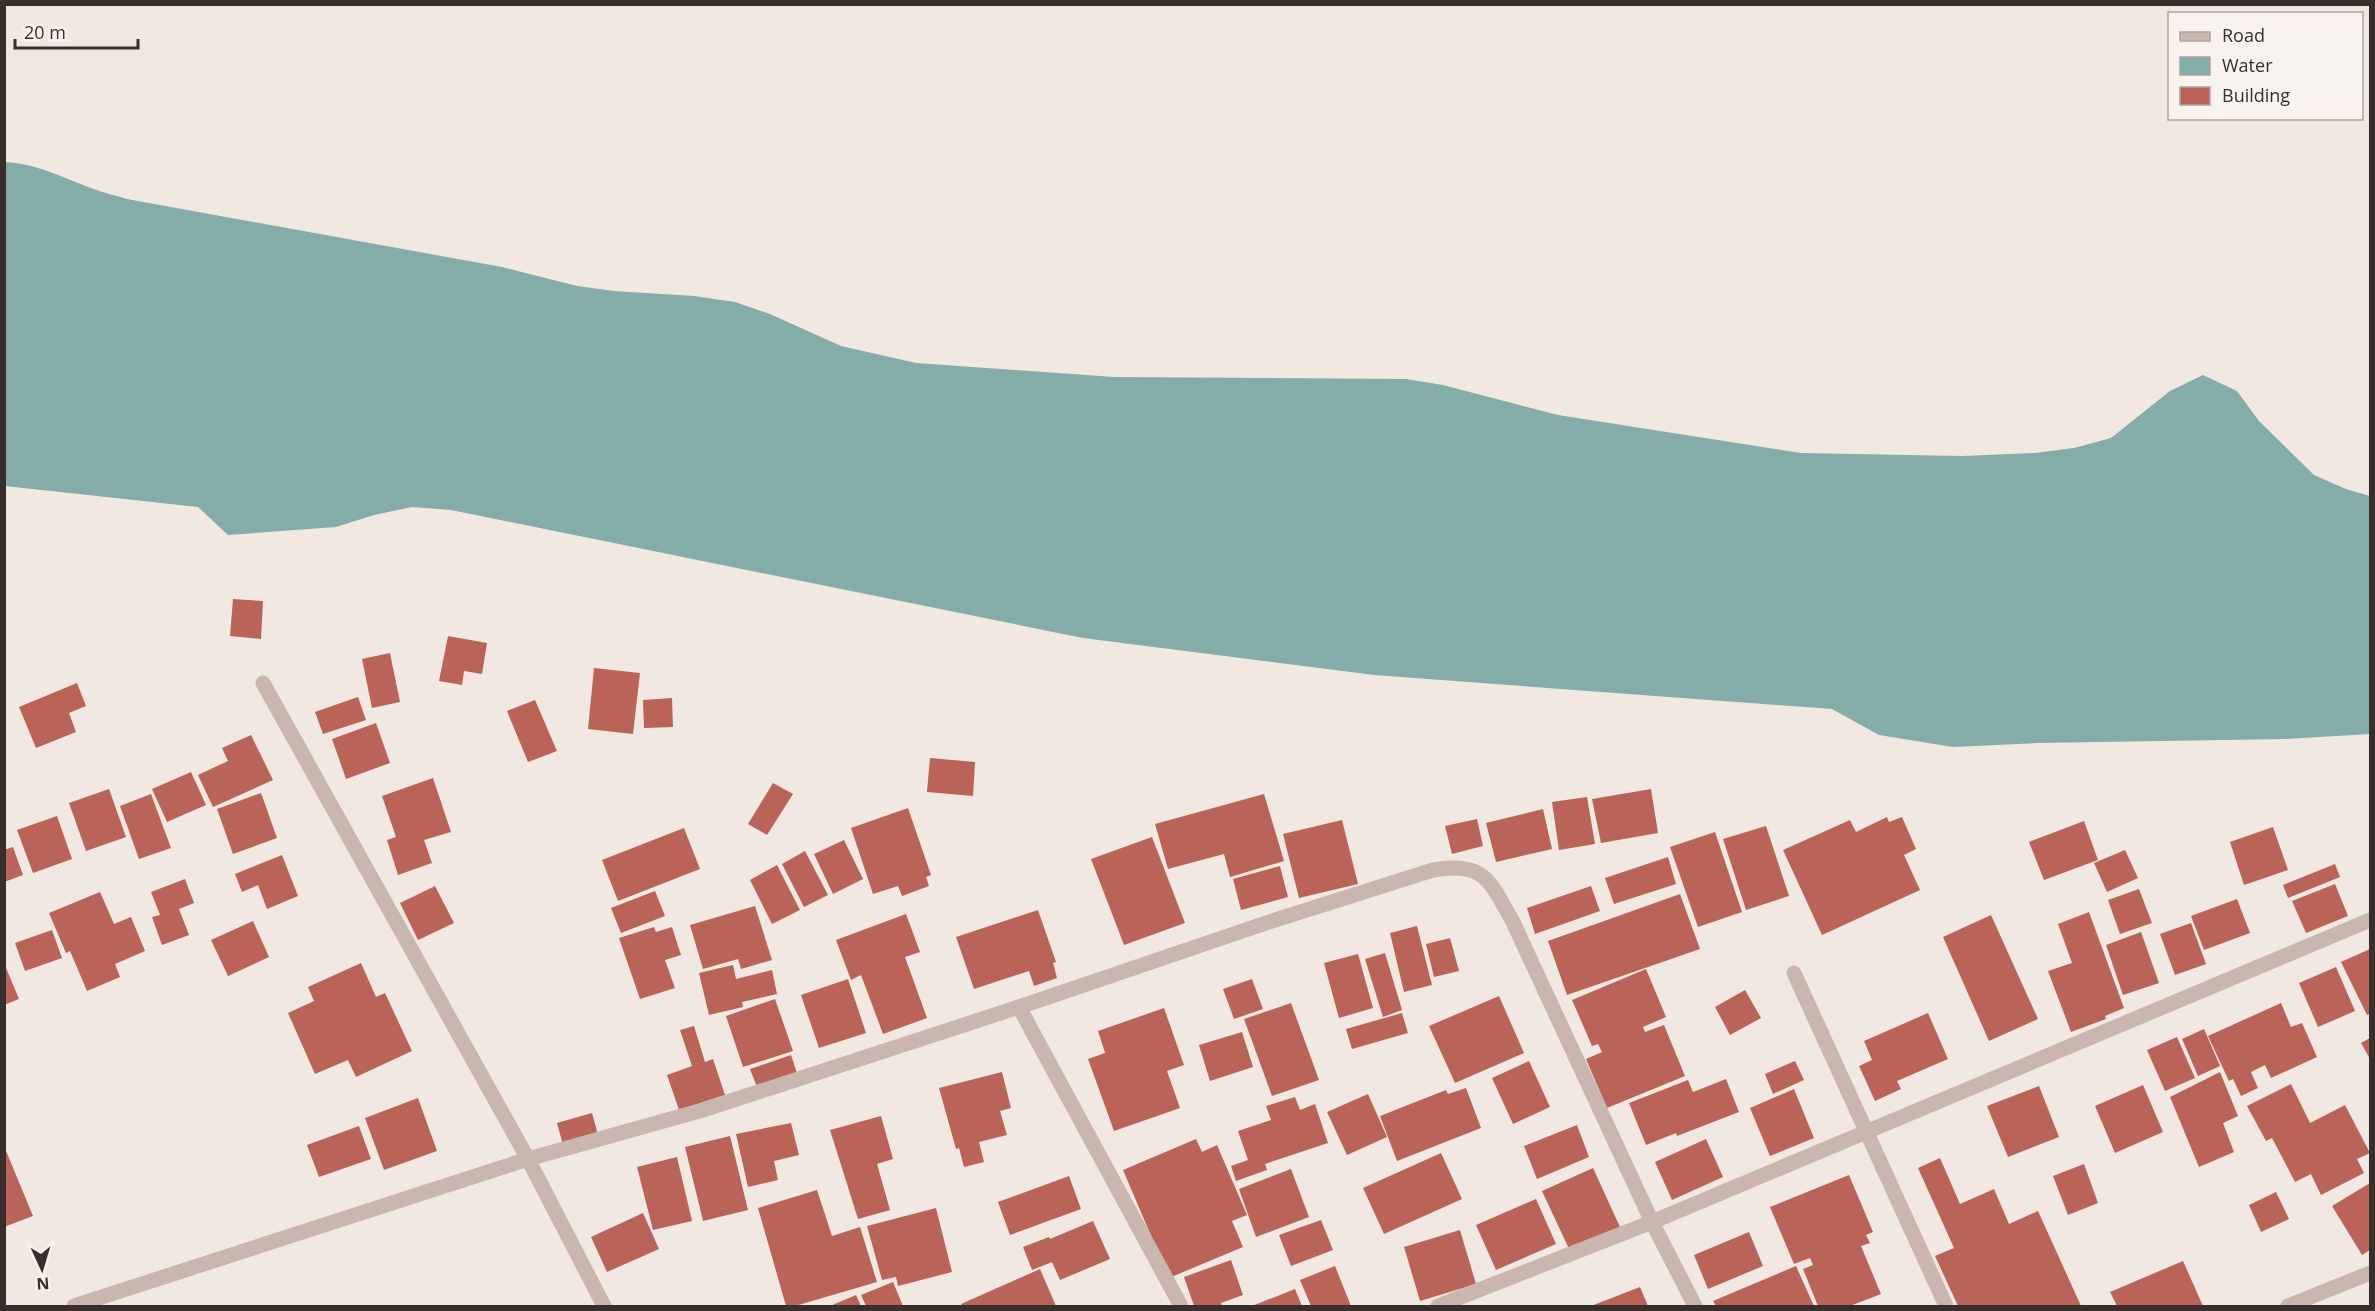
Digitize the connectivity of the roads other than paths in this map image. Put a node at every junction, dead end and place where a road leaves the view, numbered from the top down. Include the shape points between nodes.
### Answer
1 (263, 683) dead end
2 (2370, 920) edge
3 (1794, 973) dead end
4 (1019, 1007) junction
5 (1865, 1131) junction
6 (528, 1159) junction
7 (1652, 1222) junction
8 (2370, 1273) edge
9 (74, 1306) edge
10 (604, 1306) edge
11 (1181, 1306) edge
12 (1438, 1306) edge
13 (1695, 1306) edge
14 (1947, 1306) edge
15 (2288, 1306) edge

1 - 6 street
2 - 5 street
3 - 5 street
4 - 6 street via 703,1110
4 - 7 street via 1266,922 1433,870 1468,869 1489,879 1513,922
4 - 11 street
5 - 7 street
5 - 14 street
6 - 9 street
6 - 10 street
7 - 12 street
7 - 13 street
8 - 15 street

